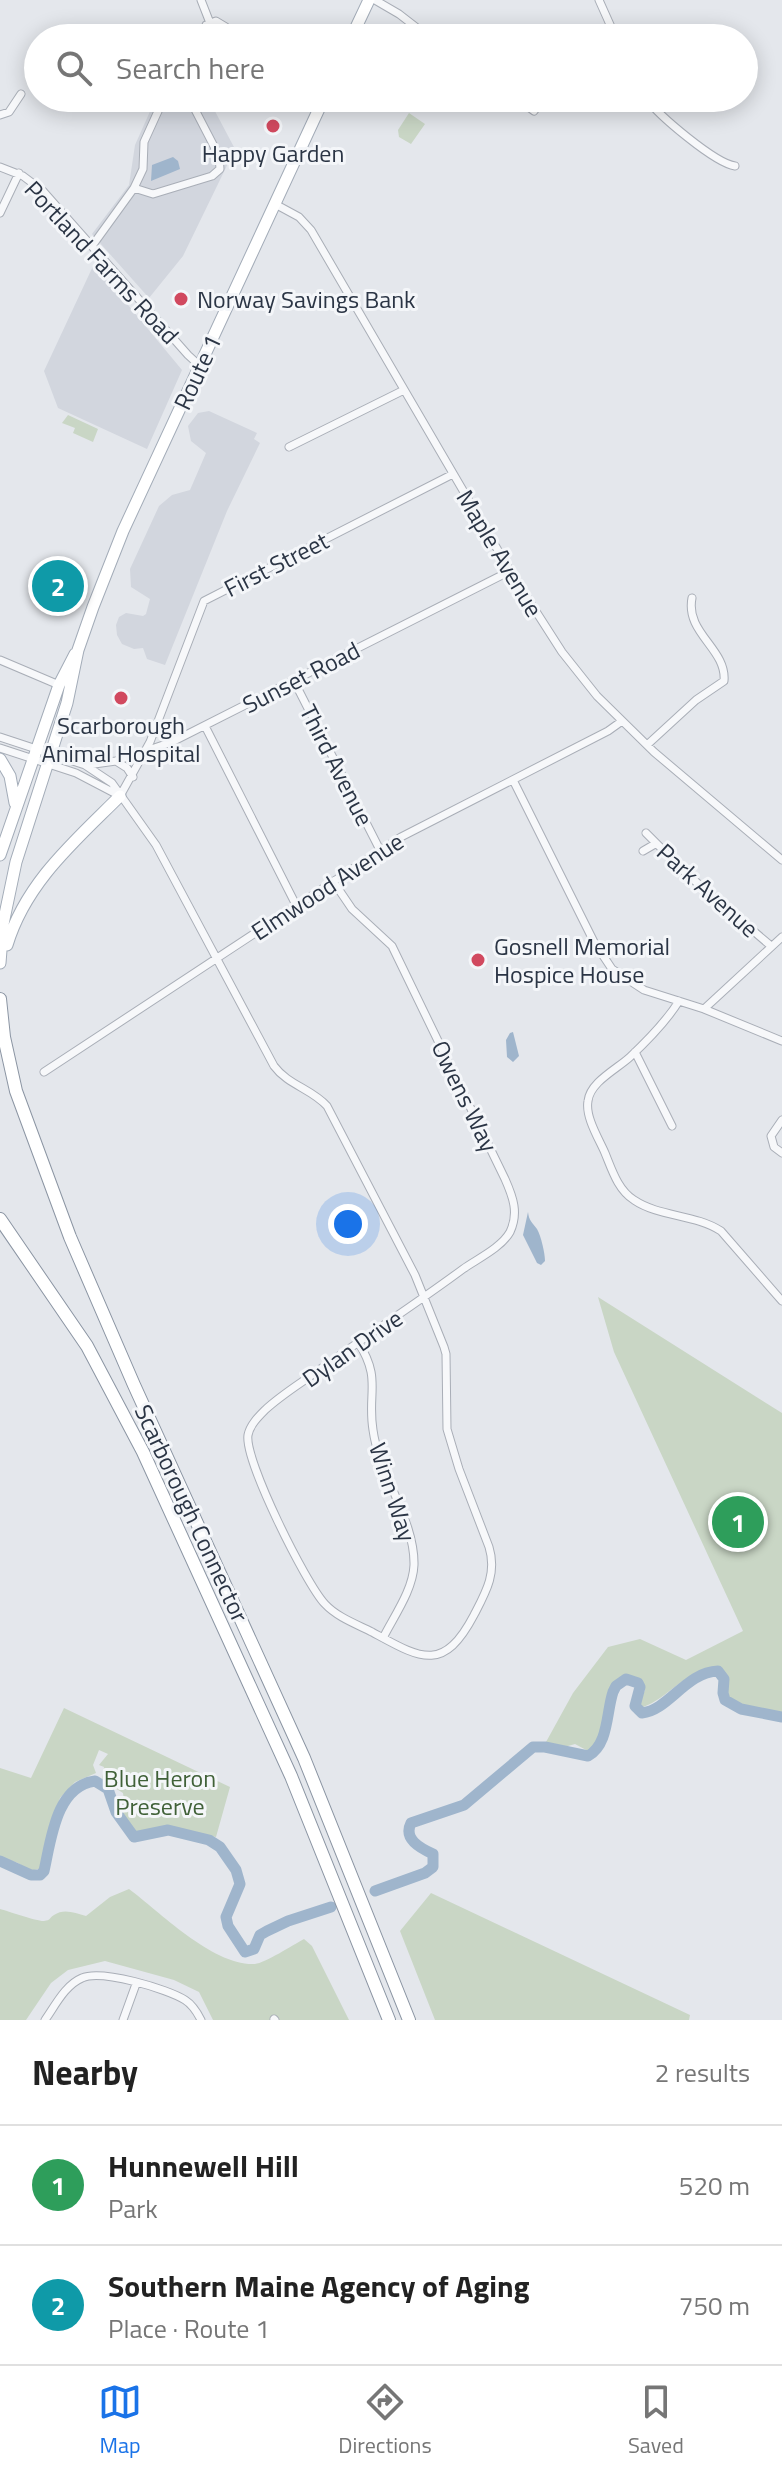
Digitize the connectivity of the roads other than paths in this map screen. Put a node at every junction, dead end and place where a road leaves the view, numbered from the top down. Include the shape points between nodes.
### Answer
1 (201, 0) edge
2 (369, 0) edge
3 (375, 0) edge
4 (599, 0) edge
5 (210, 23) joint
6 (222, 24) edge
7 (358, 24) edge
8 (412, 24) edge
9 (610, 24) edge
10 (21, 94) dead end
11 (158, 112) edge
12 (196, 112) edge
13 (314, 112) edge
14 (659, 112) edge
15 (0, 115) edge
16 (735, 166) dead end
17 (0, 167) edge
18 (19, 173) junction
19 (134, 188) junction
20 (275, 204) junction
21 (0, 213) edge
22 (92, 246) junction
23 (200, 366) junction
24 (404, 390) junction
25 (289, 447) dead end
26 (453, 474) junction
27 (510, 571) junction
28 (692, 598) dead end
29 (78, 650) junction
30 (0, 660) edge
31 (294, 681) junction
32 (59, 685) junction
33 (622, 721) junction
34 (205, 726) junction
35 (0, 737) edge
36 (647, 745) junction
37 (0, 748) edge
38 (145, 752) junction
39 (35, 754) junction
40 (48, 758) junction
41 (0, 759) edge
42 (116, 761) junction
43 (85, 765) junction
44 (133, 777) junction
45 (513, 780) junction
46 (120, 796) junction
47 (14, 811) junction
48 (8, 830) junction
49 (646, 833) dead end
50 (0, 843) edge
51 (655, 844) junction
52 (380, 850) junction
53 (643, 851) dead end
54 (0, 855) edge
55 (782, 860) edge
56 (333, 881) junction
57 (296, 905) junction
58 (782, 937) edge
59 (771, 946) junction
60 (216, 958) junction
61 (0, 966) edge
62 (0, 999) edge
63 (679, 1001) junction
64 (704, 1009) junction
65 (782, 1041) edge
66 (635, 1052) junction
67 (44, 1072) dead end
68 (782, 1120) edge
69 (672, 1126) dead end
70 (782, 1153) edge
71 (0, 1219) edge
72 (782, 1283) edge
73 (773, 1291) junction
74 (424, 1298) junction
75 (782, 1301) edge
76 (358, 1342) junction
77 (383, 1638) junction
78 (136, 1984) junction
79 (45, 2020) edge
80 (123, 2020) edge
81 (201, 2020) edge
82 (389, 2020) edge
83 (409, 2020) edge

1 - 5 street
2 - 7 main road
3 - 8 street
4 - 9 street
5 - 6 street
10 - 15 street via 12,109
11 - 19 street
12 - 19 street via 219,156 219,171 156,193
13 - 20 main road, Route 1
14 - 16 street via 723,163
17 - 18 street, Portland Farms Road
18 - 21 street
18 - 22 street, Portland Farms Road via 43,191
19 - 22 street
20 - 23 main road, Route 1
20 - 24 street, Maple Avenue via 311,230
22 - 23 street, Portland Farms Road
23 - 29 main road, Route 1 via 123,531
24 - 25 street
24 - 26 street, Maple Avenue
26 - 27 street, Maple Avenue
26 - 38 street, First Street via 204,601
27 - 31 street, Sunset Road
27 - 33 street, Maple Avenue via 562,652
28 - 36 street via 693,621 718,659 724,681
29 - 32 main road, Route 1
29 - 40 main road, Route 1 via 74,680
30 - 32 street
31 - 34 street, Sunset Road
31 - 52 street, Third Avenue
32 - 39 main road, Route 1
33 - 36 street, Maple Avenue
33 - 45 street, Elmwood Avenue
34 - 38 street, Sunset Road
34 - 57 street
35 - 39 street
36 - 55 street, Maple Avenue
37 - 39 street
38 - 42 street, Sunset Road
38 - 44 street, First Street
39 - 40 street
39 - 47 main road, Route 1
40 - 43 street
40 - 46 street
40 - 61 main road, Route 1 via 8,895
41 - 47 main road via 12,781
42 - 43 street, Sunset Road
42 - 44 street
43 - 46 street via 112,783
44 - 46 street, First Street
45 - 52 street, Elmwood Avenue
45 - 63 street via 606,963 640,988
46 - 60 street via 156,845
46 - 61 main road via 30,892
47 - 48 main road, Route 1
48 - 50 main road
48 - 54 main road, Route 1
49 - 51 street, Park Avenue
51 - 53 street
51 - 59 street, Park Avenue
52 - 56 street, Elmwood Avenue
56 - 57 street, Elmwood Avenue
56 - 74 street, Owens Way via 352,909 392,946 514,1200 507,1236
57 - 60 street, Elmwood Avenue
58 - 59 street
59 - 64 street
60 - 67 street, Elmwood Avenue
60 - 74 street via 276,1069 327,1106
62 - 83 highway, Scarborough Connector via 16,1091 70,1237 304,1758
63 - 64 street
63 - 66 street
64 - 65 street
66 - 69 street
66 - 73 street via 598,1083 588,1101 620,1185 636,1202 721,1231
68 - 70 street via 771,1136
71 - 82 highway, Scarborough Connector via 87,1346 143,1452 291,1776
72 - 73 street
73 - 75 street
74 - 76 street, Dylan Drive
74 - 77 street, Dylan Drive via 446,1354 445,1413 451,1445 489,1547 492,1569 466,1631 450,1649 416,1655
76 - 77 street, Winn Way via 373,1376 375,1440 414,1558 407,1589
76 - 77 street, Dylan Drive via 267,1408 250,1428 248,1442 309,1584 328,1608
78 - 79 street via 105,1975 84,1977
78 - 80 street
78 - 81 street via 183,1999

